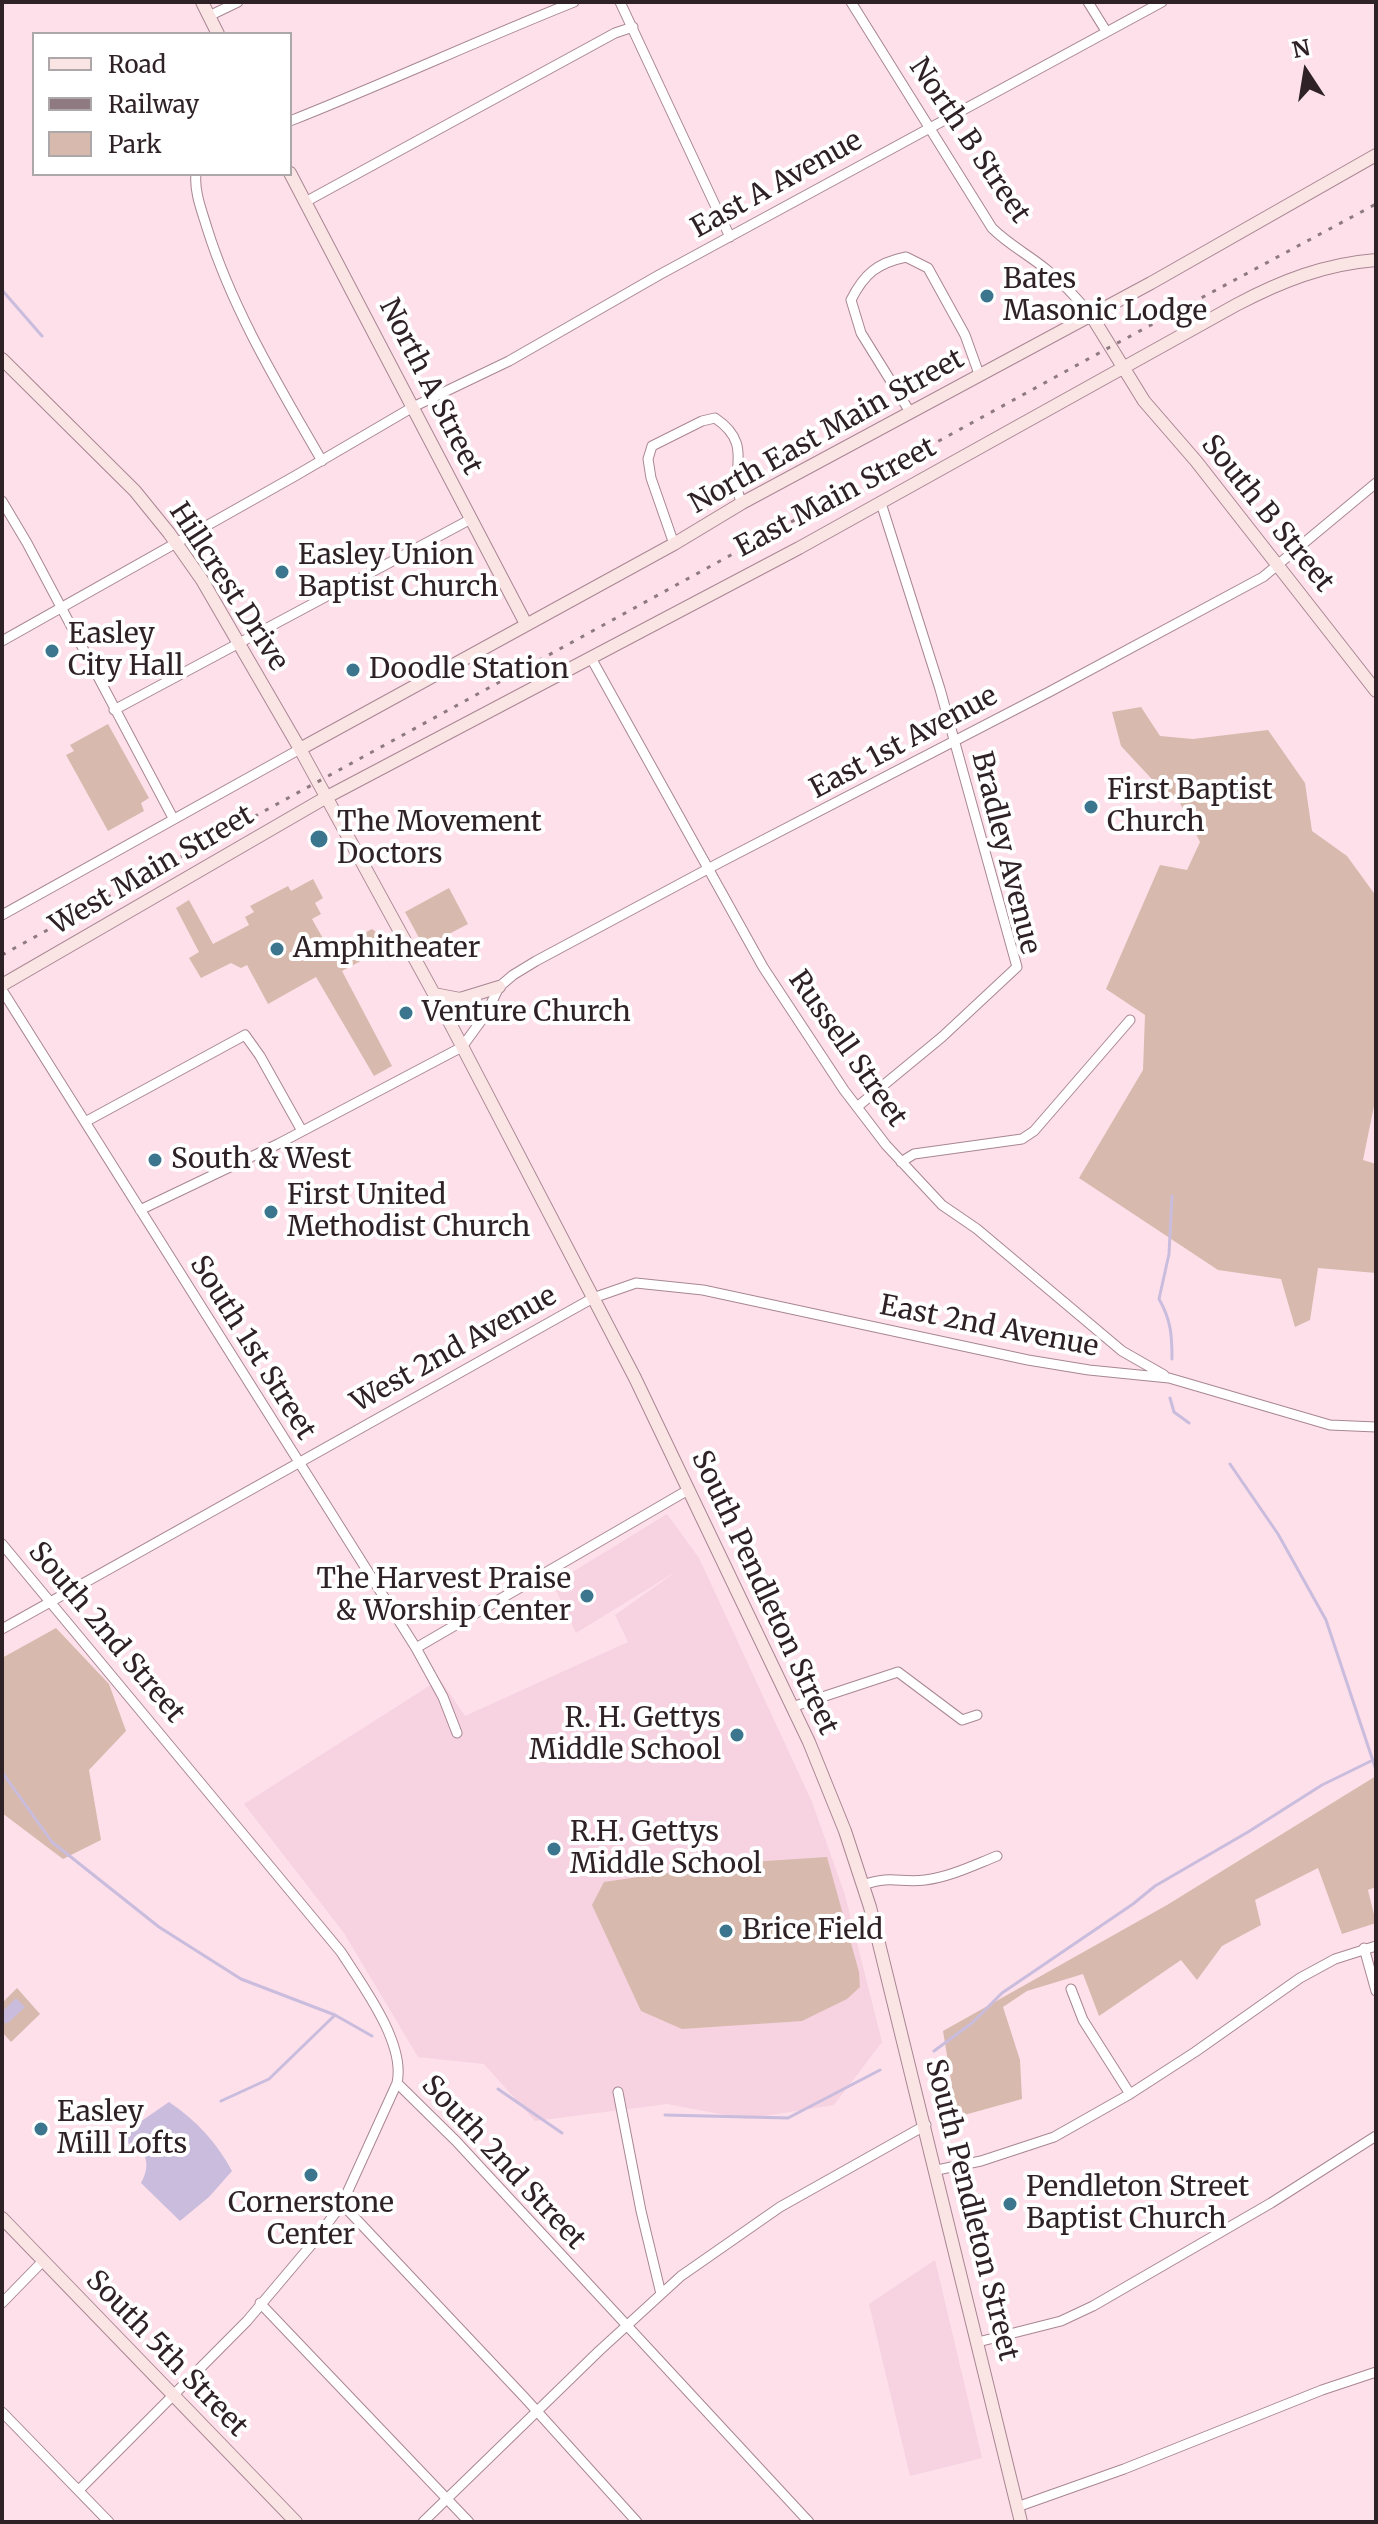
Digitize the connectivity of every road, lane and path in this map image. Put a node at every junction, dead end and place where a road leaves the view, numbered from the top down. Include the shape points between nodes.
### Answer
1 (202, 2) edge
2 (238, 2) edge
3 (574, 2) edge
4 (620, 2) edge
5 (851, 2) edge
6 (1088, 2) edge
7 (1162, 2) edge
8 (209, 16) junction
9 (633, 27) junction
10 (1106, 31) junction
11 (217, 32) edge
12 (292, 120) edge
13 (927, 127) junction
14 (1376, 155) edge
15 (196, 176) edge
16 (292, 176) edge
17 (307, 201) junction
18 (730, 237) junction
19 (1376, 260) edge
20 (1091, 315) junction
21 (2, 359) edge
22 (1122, 367) junction
23 (979, 374) junction
24 (413, 407) junction
25 (910, 412) junction
26 (322, 461) junction
27 (1376, 483) edge
28 (2, 501) edge
29 (742, 503) junction
30 (881, 503) junction
31 (471, 519) junction
32 (177, 543) junction
33 (674, 544) junction
34 (1277, 566) junction
35 (61, 608) junction
36 (526, 624) junction
37 (2, 641) edge
38 (240, 643) junction
39 (591, 658) junction
40 (1376, 691) edge
41 (114, 710) junction
42 (954, 741) junction
43 (300, 749) junction
44 (325, 798) junction
45 (173, 818) junction
46 (707, 869) junction
47 (2, 915) edge
48 (2, 987) edge
49 (499, 987) junction
50 (434, 994) junction
51 (1130, 1020) dead end
52 (462, 1047) junction
53 (857, 1107) junction
54 (85, 1122) junction
55 (302, 1131) junction
56 (901, 1162) junction
57 (140, 1210) junction
58 (593, 1298) junction
59 (1169, 1378) junction
60 (1376, 1427) edge
61 (298, 1464) junction
62 (688, 1490) junction
63 (2, 1544) edge
64 (51, 1602) junction
65 (2, 1629) edge
66 (416, 1648) junction
67 (792, 1707) junction
68 (977, 1715) dead end
69 (457, 1733) dead end
70 (997, 1856) dead end
71 (863, 1885) junction
72 (1376, 1946) edge
73 (1364, 1948) junction
74 (1071, 1989) dead end
75 (1376, 1991) edge
76 (397, 2083) junction
77 (618, 2092) dead end
78 (1130, 2094) junction
79 (926, 2125) junction
80 (1376, 2136) edge
81 (937, 2170) junction
82 (342, 2204) junction
83 (2, 2218) edge
84 (43, 2261) junction
85 (661, 2294) junction
86 (2, 2303) edge
87 (260, 2303) junction
88 (626, 2326) junction
89 (978, 2342) junction
90 (1376, 2372) edge
91 (173, 2397) junction
92 (537, 2411) junction
93 (2, 2412) edge
94 (79, 2490) junction
95 (447, 2499) junction
96 (1017, 2507) junction
97 (109, 2522) edge
98 (296, 2522) edge
99 (423, 2522) edge
100 (469, 2522) edge
101 (637, 2522) edge
102 (809, 2522) edge
103 (1021, 2522) edge

1 - 8 main road
2 - 8 street
3 - 12 street
4 - 9 street
5 - 13 street, North B Street
6 - 10 street
7 - 10 street, East A Avenue
8 - 11 main road
9 - 17 street
9 - 18 street
10 - 13 street, East A Avenue
13 - 18 street, East A Avenue
13 - 20 street, North B Street via 992,228 1049,271
14 - 20 main road, North East Main Street
15 - 26 street via 218,263
16 - 17 main road, North A Street
17 - 24 main road, North A Street
18 - 24 street, East A Avenue via 509,361
19 - 22 main road, East Main Street via 1328,266 1273,286
20 - 22 main road, North B Street
20 - 23 main road, North East Main Street
21 - 32 main road, Hillcrest Drive via 135,491
22 - 30 main road, East Main Street
22 - 34 main road, South B Street
23 - 25 main road, North East Main Street
23 - 25 street via 965,335 928,268 906,257 871,269 851,300 861,333
24 - 26 street, East A Avenue
24 - 31 main road, North A Street
25 - 29 main road, North East Main Street
26 - 32 street, East A Avenue
27 - 34 street, East 1st Avenue
28 - 35 street
29 - 33 main road, North East Main Street
29 - 33 street via 737,494 737,442 715,418 652,446 651,478
30 - 39 main road, East Main Street
30 - 42 street, Bradley Avenue
31 - 36 main road, North A Street
31 - 38 street
32 - 35 street, East A Avenue
32 - 38 main road, Hillcrest Drive
33 - 36 main road, North East Main Street
34 - 40 main road, South B Street
34 - 42 street, East 1st Avenue
35 - 37 street, East A Avenue
35 - 41 street
36 - 43 main road, North East Main Street
38 - 41 street
38 - 43 main road, Hillcrest Drive
39 - 44 main road, East Main Street
39 - 46 street, Russell Street
41 - 45 street
42 - 46 street, East 1st Avenue
42 - 53 street, Bradley Avenue via 1017,967
43 - 44 main road, South Pendleton Street
43 - 45 street
44 - 48 main road, West Main Street
44 - 50 main road, South Pendleton Street
45 - 47 street
46 - 49 street, East 1st Avenue via 536,961
46 - 53 street, Russell Street via 763,967
48 - 54 street, South 1st Street
49 - 50 main road via 460,999
49 - 52 street, East 1st Avenue
50 - 52 main road, South Pendleton Street
51 - 56 street via 1022,1139 914,1154
52 - 55 street
52 - 58 main road, South Pendleton Street
53 - 56 street, Russell Street
54 - 55 street via 245,1035
54 - 57 street, South 1st Street
55 - 57 street
56 - 59 street, Russell Street via 942,1205 1122,1351
57 - 61 street, South 1st Street
58 - 59 street, East 2nd Avenue via 636,1283 703,1290 1028,1360
58 - 61 street, West 2nd Avenue
58 - 62 main road, South Pendleton Street
59 - 60 street, East 2nd Avenue via 1330,1425
61 - 64 street, West 2nd Avenue
61 - 66 street, South 1st Street
62 - 66 street
62 - 67 main road, South Pendleton Street
63 - 64 street, South 2nd Street
64 - 65 street, West 2nd Avenue
64 - 76 street, South 2nd Street via 341,1952 395,2051
66 - 69 street, South 1st Street
67 - 68 street via 898,1672 962,1720
67 - 71 main road, South Pendleton Street
70 - 71 street via 940,1877 889,1878
71 - 79 main road, South Pendleton Street
72 - 73 street
73 - 75 street
73 - 78 street via 1300,1978
74 - 78 street via 1083,2020
76 - 82 street
76 - 88 street, South 2nd Street
77 - 85 street
78 - 81 street via 1054,2137
79 - 81 main road, South Pendleton Street
79 - 85 street via 780,2207
80 - 89 street via 1093,2306 1061,2321
81 - 89 main road, South Pendleton Street
82 - 87 street
82 - 92 street
83 - 84 main road, South 5th Street
84 - 86 street
84 - 91 main road, South 5th Street
85 - 88 street
87 - 91 street
87 - 95 street
88 - 92 street
88 - 102 street, South 2nd Street
89 - 96 main road, South Pendleton Street
90 - 96 street
91 - 94 street
91 - 98 main road, South 5th Street
92 - 95 street
92 - 101 street
93 - 94 street
94 - 97 street
95 - 99 street
95 - 100 street
96 - 103 main road, South Pendleton Street

